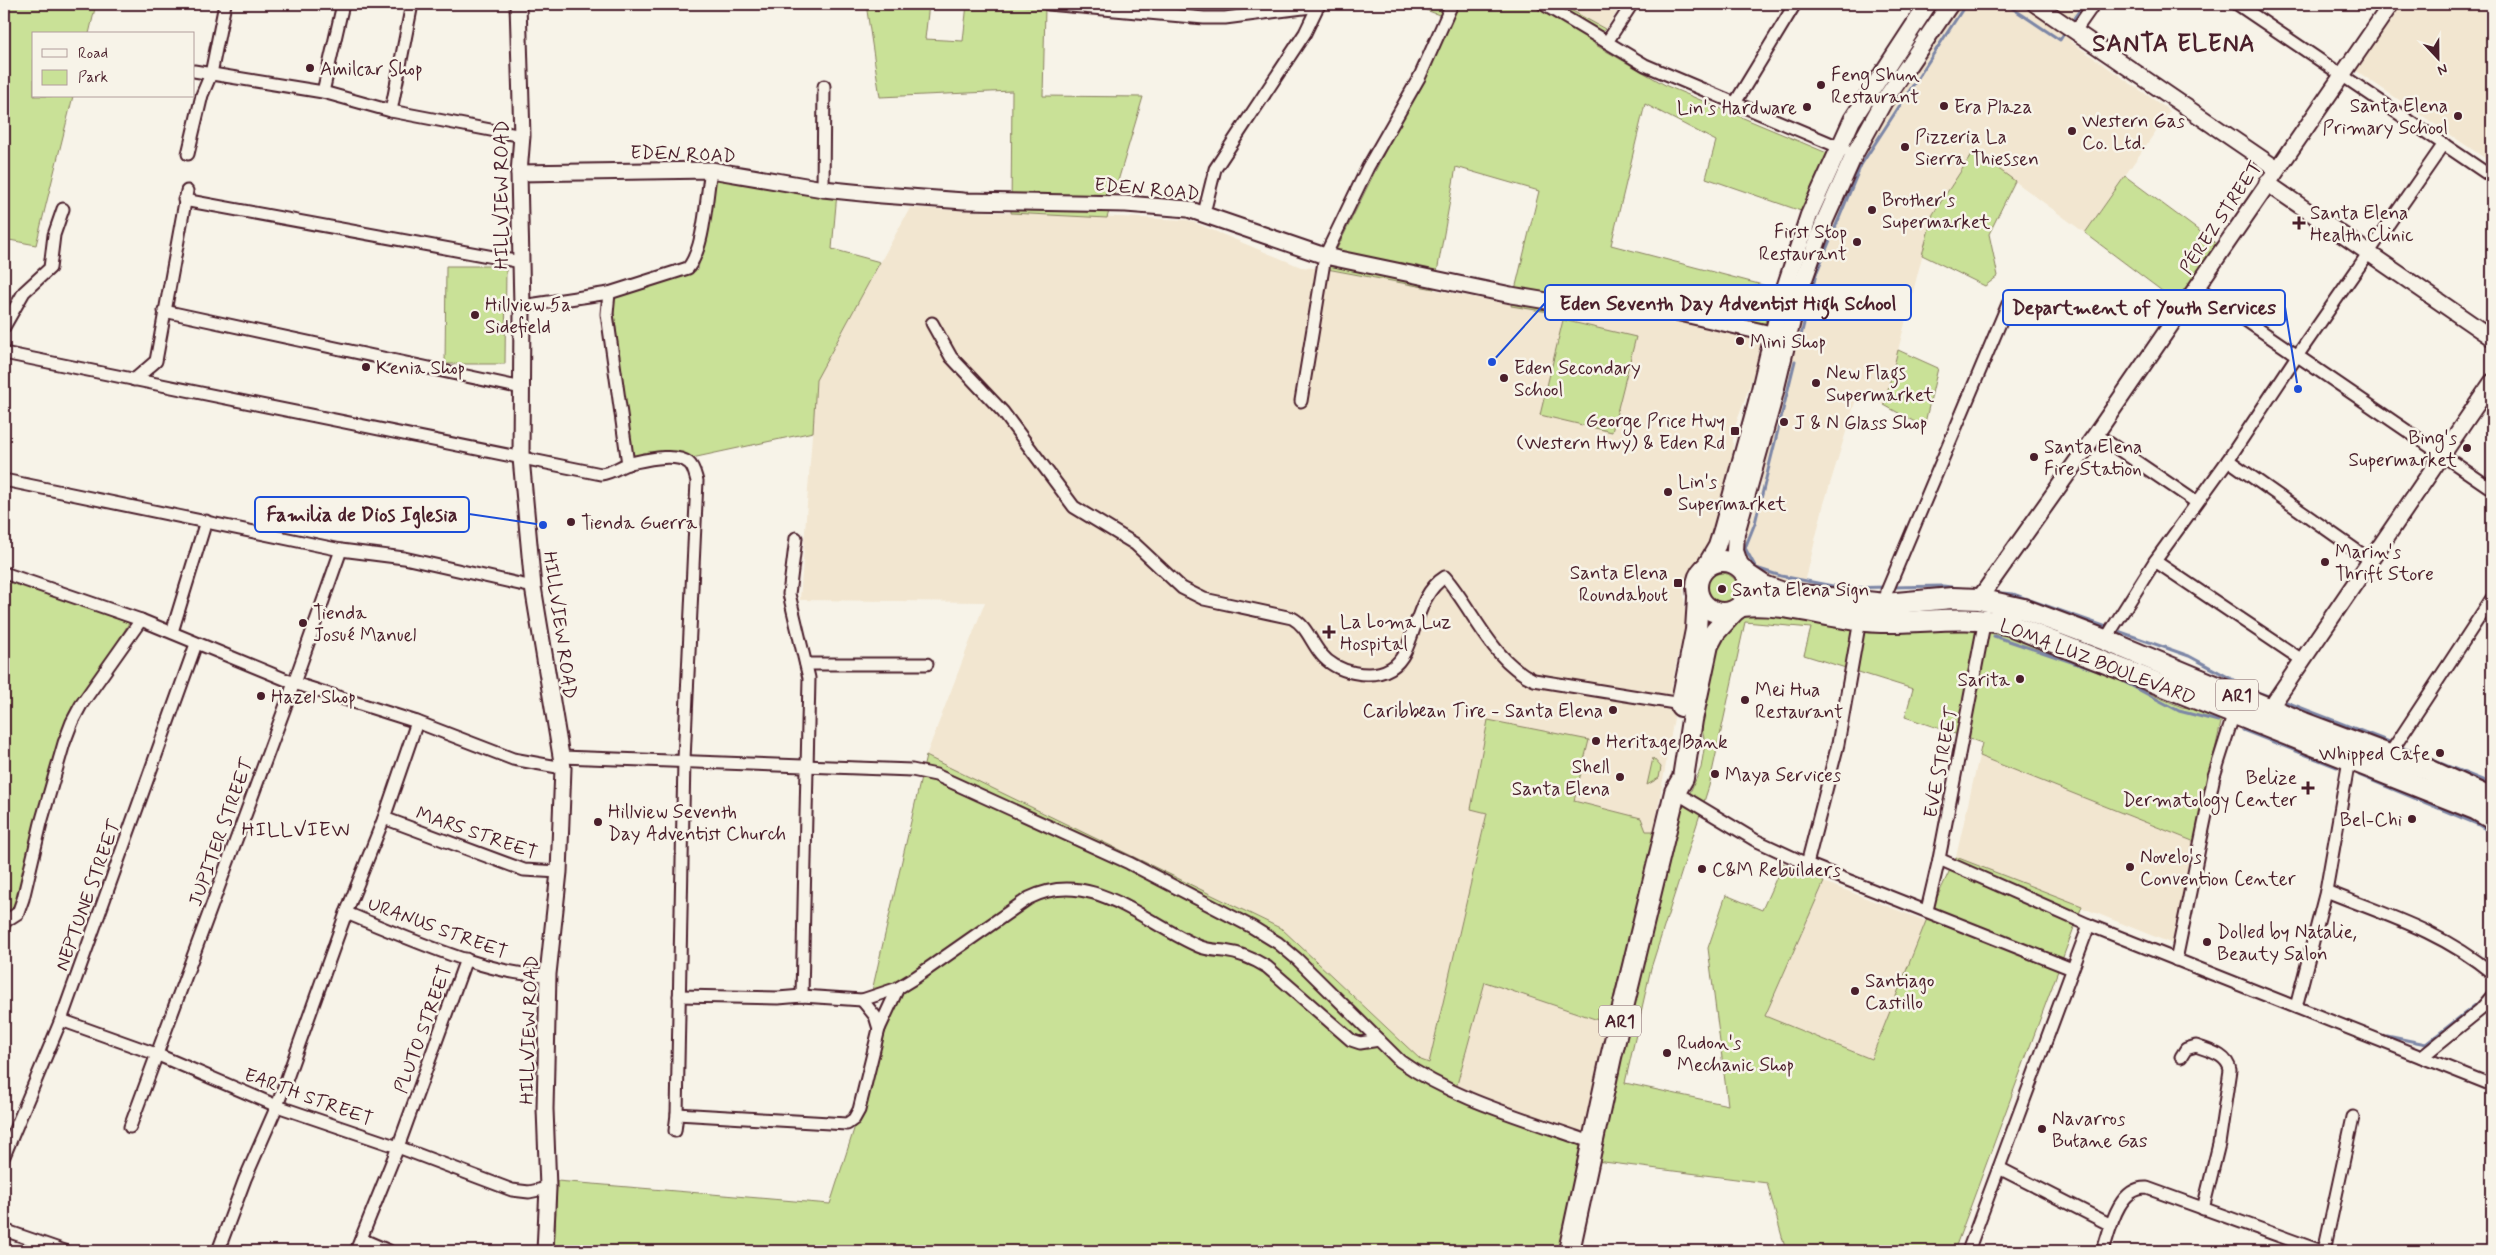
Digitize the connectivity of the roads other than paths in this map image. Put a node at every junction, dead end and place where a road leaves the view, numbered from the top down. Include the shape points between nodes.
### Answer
1 (225, 4) edge
2 (344, 4) edge
3 (412, 4) edge
4 (518, 4) edge
5 (1048, 4) edge
6 (1452, 4) edge
7 (1543, 4) edge
8 (1632, 4) edge
9 (1795, 4) edge
10 (1928, 4) edge
11 (1950, 4) edge
12 (2035, 4) edge
13 (2094, 4) edge
14 (2391, 4) edge
15 (1319, 5) edge
16 (2242, 5) edge
17 (2075, 31) junction
18 (1607, 42) junction
19 (195, 71) edge
20 (211, 74) junction
21 (2343, 74) junction
22 (824, 86) dead end
23 (323, 92) junction
24 (1735, 103) junction
25 (391, 111) junction
26 (522, 136) junction
27 (2444, 144) junction
28 (1847, 151) junction
29 (188, 154) dead end
30 (2277, 169) junction
31 (711, 170) junction
32 (519, 173) junction
33 (2492, 177) edge
34 (2267, 183) junction
35 (823, 189) junction
36 (63, 210) dead end
37 (1204, 213) junction
38 (2369, 253) junction
39 (1325, 256) junction
40 (521, 262) junction
41 (2196, 287) junction
42 (609, 293) junction
43 (2008, 304) dead end
44 (522, 306) junction
45 (164, 311) junction
46 (932, 323) dead end
47 (4, 327) edge
48 (1772, 334) junction
49 (1788, 338) junction
50 (2492, 338) edge
51 (4, 353) edge
52 (2297, 356) junction
53 (134, 380) junction
54 (2492, 382) edge
55 (522, 388) junction
56 (1301, 401) dead end
57 (2096, 434) junction
58 (2442, 455) junction
59 (521, 458) junction
60 (2228, 460) junction
61 (628, 464) junction
62 (4, 480) edge
63 (2492, 489) edge
64 (2196, 502) junction
65 (206, 521) junction
66 (796, 538) dead end
67 (341, 550) junction
68 (2156, 560) junction
69 (2370, 560) junction
70 (1704, 568) junction
71 (1743, 571) junction
72 (4, 573) edge
73 (533, 587) junction
74 (1698, 598) junction
75 (2492, 598) edge
76 (1979, 599) junction
77 (1885, 604) junction
78 (1738, 609) junction
79 (1985, 619) junction
80 (141, 620) junction
81 (1860, 620) junction
82 (172, 632) junction
83 (2105, 640) junction
84 (196, 644) junction
85 (2302, 660) junction
86 (806, 664) junction
87 (928, 664) dead end
88 (294, 683) junction
89 (1681, 704) junction
90 (2270, 708) junction
91 (2234, 713) junction
92 (416, 722) junction
93 (2389, 755) junction
94 (684, 760) junction
95 (2349, 760) junction
96 (563, 762) junction
97 (807, 765) junction
98 (1675, 792) junction
99 (2492, 798) edge
100 (384, 818) junction
101 (2492, 819) edge
102 (1939, 859) junction
103 (1807, 864) junction
104 (559, 872) junction
105 (2326, 892) junction
106 (1927, 910) junction
107 (346, 913) junction
108 (4, 922) edge
109 (2090, 926) junction
110 (466, 959) junction
111 (2176, 960) junction
112 (2072, 969) junction
113 (2492, 973) edge
114 (548, 974) junction
115 (898, 988) junction
116 (679, 996) junction
117 (802, 996) junction
118 (2492, 996) edge
119 (862, 1000) junction
120 (2296, 1007) junction
121 (61, 1020) junction
122 (879, 1029) junction
123 (1379, 1040) junction
124 (156, 1054) junction
125 (2181, 1057) dead end
126 (2422, 1058) junction
127 (2492, 1085) edge
128 (277, 1106) junction
129 (677, 1114) junction
130 (2353, 1117) dead end
131 (9, 1124) edge
132 (130, 1126) dead end
133 (675, 1131) dead end
134 (1593, 1143) junction
135 (398, 1147) junction
136 (4, 1156) edge
137 (1999, 1168) junction
138 (548, 1188) junction
139 (2203, 1209) junction
140 (2111, 1225) junction
141 (4, 1230) edge
142 (361, 1239) junction
143 (65, 1251) edge
144 (218, 1251) edge
145 (356, 1251) edge
146 (389, 1251) edge
147 (545, 1251) edge
148 (1569, 1251) edge
149 (1968, 1251) edge
150 (2103, 1251) edge
151 (2322, 1251) edge

1 - 20 street
2 - 23 street
3 - 25 street
4 - 26 street, HILLVIEW ROAD
5 - 15 street via 1218,18
6 - 39 street via 1420,76 1368,167
7 - 18 street
8 - 18 street
9 - 24 street
10 - 28 main road via 1852,120
11 - 28 main road
12 - 17 street
13 - 17 street
14 - 21 street, PÉREZ STREET
15 - 37 street via 1305,33 1215,169
16 - 21 street
17 - 30 street
18 - 24 street via 1645,65
19 - 20 street
20 - 23 street
20 - 29 street via 202,95
21 - 27 street
21 - 30 street, PÉREZ STREET
22 - 35 street
23 - 25 street
24 - 28 street
25 - 26 street
26 - 32 street, HILLVIEW ROAD
27 - 33 street
27 - 38 street
28 - 48 main road via 1796,249
28 - 49 main road via 1798,296
30 - 34 street, PÉREZ STREET
31 - 32 street, EDEN ROAD
31 - 35 street, EDEN ROAD
31 - 42 street via 699,245 688,268
32 - 40 street, HILLVIEW ROAD
34 - 38 street
34 - 41 street, PÉREZ STREET
35 - 37 street, EDEN ROAD via 964,201 1126,204
36 - 47 street via 54,234 50,268 24,292
37 - 39 street, EDEN ROAD
38 - 50 street
38 - 52 street
39 - 48 street, EDEN ROAD via 1511,295 1562,303 1676,312
39 - 56 street
40 - 44 street, HILLVIEW ROAD
40 - 45 street via 186,195
41 - 52 street
41 - 57 street, PÉREZ STREET
42 - 44 street
42 - 61 street via 607,314
43 - 77 street via 1891,582
44 - 55 street, HILLVIEW ROAD
45 - 53 street via 156,361
45 - 55 street
46 - 89 street via 951,357 1003,412 1074,507 1135,544 1192,594 1292,618 1328,660 1363,674 1380,674 1396,665 1411,638 1427,594 1445,577 1502,657 1523,676
48 - 49 street, EDEN ROAD
48 - 70 main road via 1725,521 1717,546
49 - 71 main road via 1736,533 1735,551
51 - 53 street
52 - 58 street
52 - 60 street
53 - 59 street
54 - 58 street
55 - 59 street, HILLVIEW ROAD
57 - 64 street
57 - 76 street, PÉREZ STREET
58 - 63 street
58 - 69 street
59 - 61 street via 601,474
59 - 73 street, HILLVIEW ROAD
60 - 64 street
60 - 69 street
61 - 94 street via 680,459 689,463 697,481
62 - 65 street
64 - 68 street
65 - 67 street
65 - 82 street
66 - 86 street via 789,594
67 - 73 street via 404,558
67 - 88 street, JUPITER STREET
68 - 83 street
68 - 85 street
69 - 85 street
70 - 71 highway via 1726,561
70 - 74 highway via 1697,582
71 - 77 highway, LOMA LUZ BOULEVARD / AR1 via 1774,591
71 - 78 highway via 1748,580 1748,594
72 - 80 street
73 - 96 street, HILLVIEW ROAD
74 - 78 highway via 1710,611 1718,614
74 - 89 highway, AR1 via 1696,630
75 - 93 street
76 - 77 highway, LOMA LUZ BOULEVARD / AR1
76 - 83 highway, LOMA LUZ BOULEVARD / AR1 via 2023,609
78 - 81 highway, LOMA LUZ BOULEVARD / AR1 via 1781,606
78 - 98 highway, AR1 via 1714,632 1708,645 1683,778
79 - 81 highway, LOMA LUZ BOULEVARD / AR1
79 - 91 highway, LOMA LUZ BOULEVARD / AR1 via 2035,633
79 - 102 street, EVE STREET
80 - 82 street
80 - 108 street via 72,722 41,823 23,899 18,913
81 - 103 street via 1838,744
82 - 84 street
83 - 90 highway, LOMA LUZ BOULEVARD / AR1
84 - 88 street
84 - 121 street, NEPTUNE STREET
85 - 90 street
86 - 87 street
86 - 97 street via 809,678
88 - 92 street
88 - 124 street, JUPITER STREET
89 - 98 highway, AR1 via 1672,776
90 - 93 highway, LOMA LUZ BOULEVARD / AR1
91 - 95 highway, LOMA LUZ BOULEVARD / AR1
91 - 111 street via 2214,776
92 - 96 street via 513,759
92 - 100 street
93 - 99 highway, LOMA LUZ BOULEVARD / AR1
94 - 96 street
94 - 97 street
94 - 116 street
95 - 101 highway, LOMA LUZ BOULEVARD / AR1
95 - 105 street
96 - 104 street, HILLVIEW ROAD
97 - 117 street
97 - 123 street via 912,770 936,775 1129,864 1278,943
98 - 103 street via 1755,840
98 - 134 highway, AR1
100 - 104 street, MARS STREET via 524,870
100 - 107 street
102 - 106 street, EVE STREET
102 - 109 street
103 - 106 street
104 - 114 street, HILLVIEW ROAD
105 - 113 street via 2429,931 2469,954
105 - 120 street
106 - 112 street
107 - 110 street, URANUS STREET
107 - 128 street
109 - 111 street
109 - 112 street
110 - 114 street, URANUS STREET via 526,976
110 - 135 street, PLUTO STREET
111 - 120 street
112 - 137 street
114 - 138 street, HILLVIEW ROAD via 545,1109
115 - 119 street
115 - 122 street
115 - 123 street via 1029,898 1065,888 1106,897 1197,946 1255,959 1351,1040 1360,1043
116 - 117 street
116 - 129 street
117 - 119 street
118 - 126 street via 2480,1010
119 - 122 street via 875,1016
120 - 126 street
121 - 124 street, EARTH STREET
121 - 131 street, NEPTUNE STREET
122 - 129 street via 860,1110 847,1124
123 - 134 street via 1412,1070 1448,1089
124 - 128 street, EARTH STREET
124 - 132 street, JUPITER STREET
125 - 139 street via 2186,1049 2196,1046 2220,1055 2230,1070 2220,1144
126 - 127 street
128 - 135 street, EARTH STREET
128 - 144 street
129 - 133 street
130 - 151 street
131 - 136 street, NEPTUNE STREET
134 - 148 highway, AR1
135 - 138 street, EARTH STREET via 512,1190 529,1192
135 - 142 street, PLUTO STREET
137 - 140 street
137 - 149 street
138 - 147 street, HILLVIEW ROAD
139 - 140 street via 2139,1188 2126,1195
139 - 151 street
140 - 150 street
141 - 143 street
142 - 145 street, PLUTO STREET
142 - 146 street

